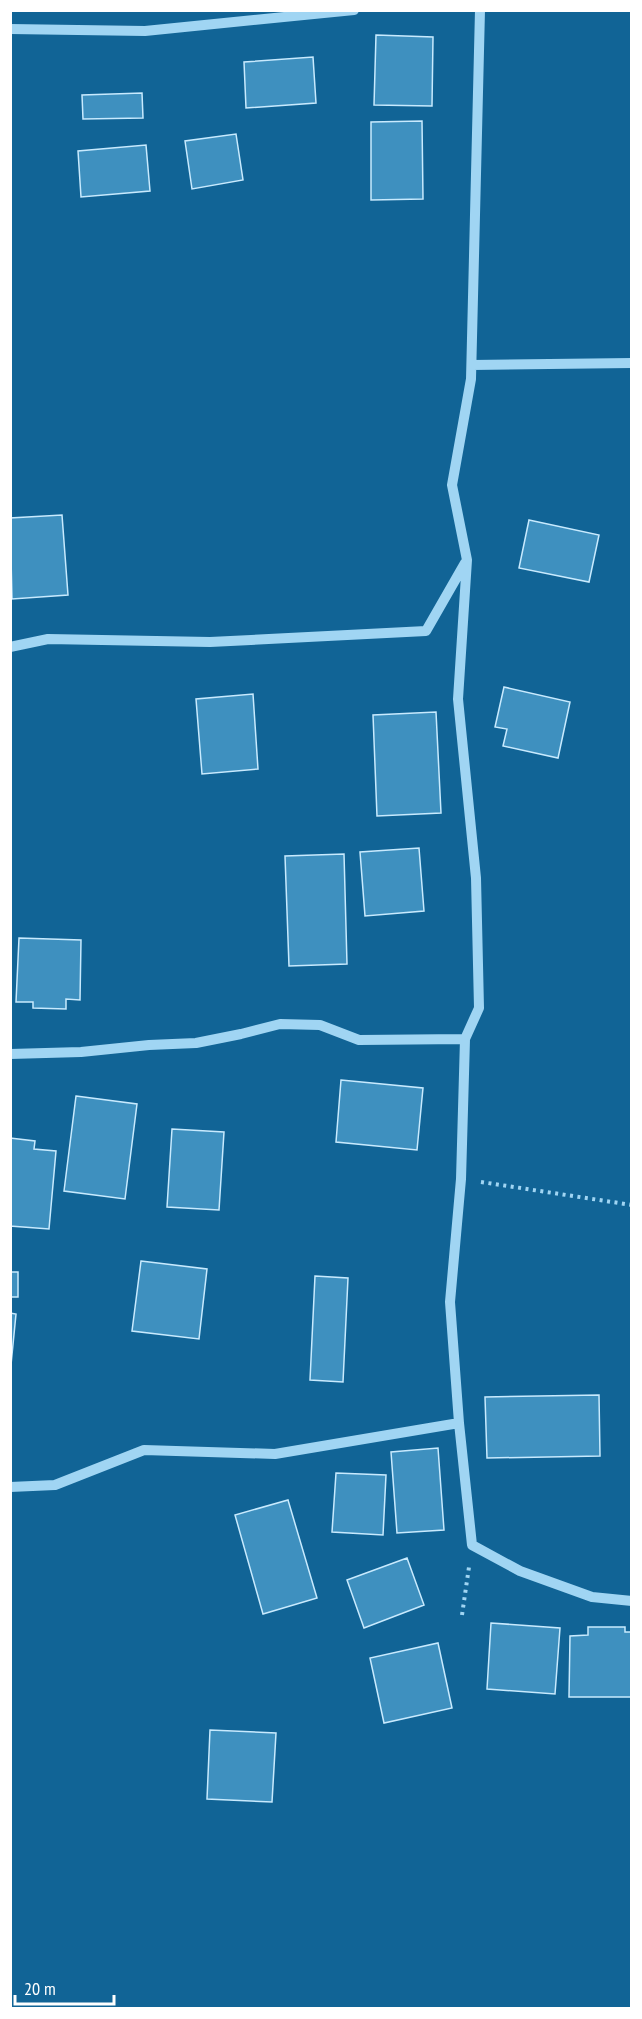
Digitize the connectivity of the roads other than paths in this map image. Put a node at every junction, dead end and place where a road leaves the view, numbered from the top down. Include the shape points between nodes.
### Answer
1 (354, 10) edge
2 (480, 10) edge
3 (10, 29) edge
4 (632, 363) edge
5 (472, 365) junction
6 (467, 560) junction
7 (10, 647) edge
8 (465, 1039) junction
9 (10, 1054) edge
10 (459, 1423) junction
11 (10, 1487) edge
12 (632, 1601) edge

1 - 3 street via 145,31
2 - 5 street
4 - 5 street
5 - 6 street via 452,485
6 - 7 street via 426,631 210,642 48,639
6 - 8 street via 458,699 476,878 478,1008
8 - 9 street via 359,1040 320,1025 280,1024 196,1043
8 - 10 street via 461,1179 450,1302
10 - 11 street via 275,1454 144,1450 55,1485
10 - 12 street via 472,1545 520,1571 592,1597

